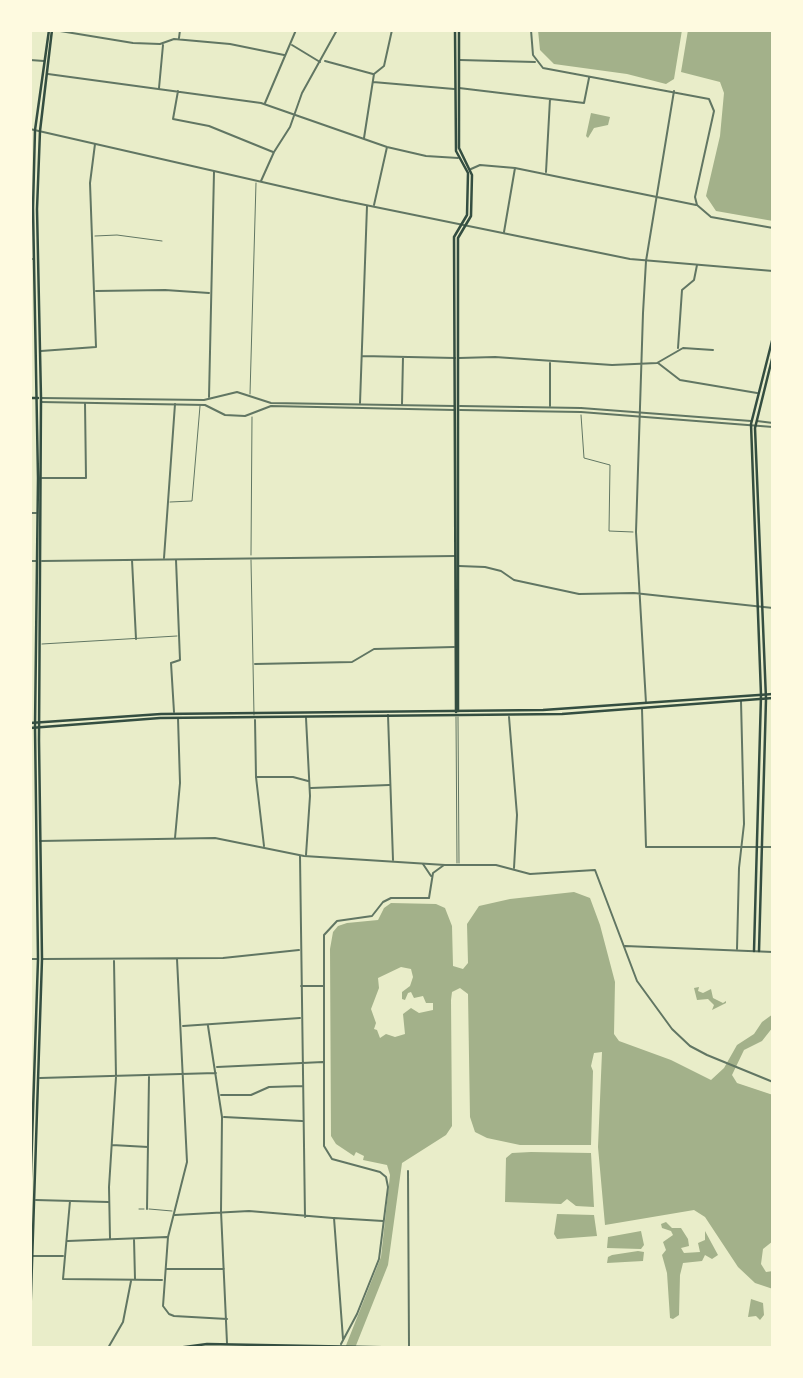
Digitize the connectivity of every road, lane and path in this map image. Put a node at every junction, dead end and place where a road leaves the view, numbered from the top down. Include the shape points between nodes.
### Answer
1 (51, 30) edge
2 (180, 30) edge
3 (296, 30) edge
4 (337, 30) edge
5 (392, 30) edge
6 (457, 30) edge
7 (531, 30) edge
8 (179, 39) junction
9 (163, 43) junction
10 (291, 45) junction
11 (284, 55) junction
12 (30, 60) edge
13 (459, 60) junction
14 (45, 61) junction
15 (322, 62) junction
16 (536, 62) junction
17 (48, 74) junction
18 (374, 74) junction
19 (590, 77) junction
20 (372, 82) junction
21 (457, 88) junction
22 (159, 89) junction
23 (178, 91) junction
24 (674, 91) junction
25 (550, 99) junction
26 (265, 104) junction
27 (295, 114) junction
28 (30, 129) edge
29 (38, 131) junction
30 (363, 138) junction
31 (95, 143) junction
32 (387, 147) junction
33 (274, 152) junction
34 (459, 159) junction
35 (514, 168) junction
36 (471, 169) junction
37 (214, 170) junction
38 (545, 173) junction
39 (257, 181) junction
40 (261, 182) junction
41 (658, 198) junction
42 (367, 205) junction
43 (697, 205) junction
44 (373, 206) junction
45 (31, 208) edge
46 (463, 224) junction
47 (773, 228) edge
48 (504, 233) junction
49 (92, 236) junction
50 (162, 242) dead end
51 (31, 259) edge
52 (646, 261) junction
53 (697, 265) junction
54 (773, 271) edge
55 (96, 291) junction
56 (210, 294) junction
57 (32, 305) edge
58 (773, 337) edge
59 (678, 349) junction
60 (713, 350) dead end
61 (40, 351) junction
62 (773, 355) edge
63 (362, 356) junction
64 (403, 357) junction
65 (457, 358) junction
66 (550, 360) junction
67 (641, 363) junction
68 (657, 363) junction
69 (758, 393) junction
70 (250, 394) junction
71 (209, 398) junction
72 (30, 400) edge
73 (39, 400) junction
74 (85, 402) junction
75 (175, 404) junction
76 (201, 405) junction
77 (402, 405) junction
78 (360, 406) junction
79 (550, 407) junction
80 (458, 408) junction
81 (642, 411) junction
82 (581, 412) junction
83 (252, 414) junction
84 (641, 416) junction
85 (753, 423) junction
86 (773, 425) edge
87 (42, 478) junction
88 (168, 501) junction
89 (30, 513) edge
90 (37, 513) junction
91 (636, 532) junction
92 (455, 556) junction
93 (164, 559) junction
94 (176, 559) junction
95 (251, 559) junction
96 (132, 560) junction
97 (30, 561) edge
98 (39, 561) junction
99 (458, 566) junction
100 (639, 593) junction
101 (761, 606) junction
102 (773, 608) edge
103 (179, 636) junction
104 (136, 639) junction
105 (40, 644) junction
106 (455, 647) junction
107 (255, 664) junction
108 (36, 665) junction
109 (30, 666) edge
110 (773, 696) edge
111 (764, 697) junction
112 (741, 701) junction
113 (646, 704) junction
114 (642, 709) junction
115 (457, 712) junction
116 (174, 714) junction
117 (388, 715) junction
118 (509, 715) junction
119 (254, 717) junction
120 (306, 717) junction
121 (178, 718) junction
122 (32, 725) edge
123 (40, 725) junction
124 (256, 777) junction
125 (309, 781) junction
126 (390, 785) junction
127 (310, 788) junction
128 (175, 839) junction
129 (36, 841) junction
130 (264, 847) junction
131 (773, 847) edge
132 (742, 848) junction
133 (760, 848) junction
134 (300, 856) junction
135 (306, 856) junction
136 (393, 861) junction
137 (422, 863) junction
138 (445, 865) junction
139 (458, 865) junction
140 (514, 869) junction
141 (432, 877) junction
142 (625, 946) junction
143 (299, 950) junction
144 (737, 950) junction
145 (754, 951) junction
146 (760, 951) junction
147 (773, 952) edge
148 (30, 959) edge
149 (40, 959) junction
150 (177, 959) junction
151 (114, 961) junction
152 (301, 986) junction
153 (324, 986) junction
154 (301, 1018) junction
155 (181, 1026) junction
156 (208, 1026) junction
157 (302, 1061) junction
158 (324, 1062) junction
159 (215, 1068) junction
160 (216, 1073) junction
161 (184, 1075) junction
162 (149, 1076) junction
163 (39, 1077) junction
164 (116, 1077) junction
165 (773, 1082) edge
166 (303, 1086) junction
167 (31, 1091) edge
168 (220, 1095) junction
169 (222, 1117) junction
170 (303, 1121) junction
171 (111, 1145) junction
172 (149, 1147) junction
173 (408, 1171) dead end
174 (380, 1172) junction
175 (388, 1172) dead end
176 (31, 1200) edge
177 (69, 1201) junction
178 (109, 1202) junction
179 (139, 1209) dead end
180 (147, 1209) junction
181 (221, 1211) junction
182 (174, 1213) junction
183 (305, 1217) junction
184 (334, 1219) junction
185 (384, 1221) junction
186 (134, 1237) junction
187 (168, 1237) junction
188 (110, 1238) junction
189 (66, 1241) junction
190 (32, 1255) junction
191 (64, 1256) junction
192 (164, 1269) junction
193 (225, 1269) junction
194 (133, 1280) junction
195 (163, 1280) junction
196 (227, 1319) junction
197 (30, 1324) edge
198 (343, 1339) junction
199 (227, 1344) junction
200 (342, 1347) edge
201 (358, 1347) edge
202 (108, 1348) edge
203 (177, 1348) edge
204 (199, 1348) edge
205 (268, 1348) edge
206 (409, 1348) edge
207 (423, 1348) edge

1 - 9 street
1 - 14 main road
1 - 17 main road
2 - 8 street
3 - 10 street
4 - 15 street
5 - 18 street via 384,66
6 - 13 main road
6 - 21 main road
7 - 16 street
8 - 9 street
8 - 11 street
9 - 22 street
10 - 11 street
10 - 15 street
11 - 26 street
12 - 14 street
13 - 16 street
13 - 21 main road
14 - 29 main road
15 - 18 street
15 - 27 street
16 - 19 street via 548,69
17 - 22 street
17 - 29 main road
18 - 20 street
19 - 24 street
19 - 25 street via 585,103
20 - 21 street
20 - 30 street
21 - 25 street
21 - 34 main road
21 - 36 main road via 459,148
22 - 23 street
23 - 26 street
23 - 33 street via 173,119 209,126
24 - 41 street
24 - 43 street via 706,97 714,107
25 - 38 street
26 - 27 street
27 - 30 street
27 - 33 street
28 - 29 street
29 - 31 street
29 - 45 main road
29 - 61 main road
30 - 32 street
31 - 37 street
31 - 49 street via 90,183
32 - 34 street
32 - 44 street
33 - 40 street
34 - 46 main road via 468,172
35 - 36 street via 480,165
35 - 38 street
35 - 48 street
36 - 46 main road via 471,214
37 - 39 street
37 - 56 street
38 - 41 street
39 - 40 street
39 - 70 street
40 - 42 street
41 - 43 street
41 - 52 street
42 - 44 street
42 - 63 street
43 - 47 street via 711,218
44 - 46 street
45 - 51 main road
46 - 48 street
46 - 65 main road via 454,237
48 - 52 street
49 - 50 street
49 - 55 street
51 - 57 main road
52 - 53 street
52 - 67 street
53 - 54 street
53 - 59 street via 695,279 682,290
55 - 56 street
55 - 61 street via 96,347
56 - 71 street
57 - 73 main road
58 - 69 main road
59 - 60 street
59 - 68 street
61 - 73 main road
62 - 85 main road
63 - 64 street
63 - 78 street
64 - 65 street
64 - 77 street
65 - 66 street
65 - 80 main road
66 - 67 street
66 - 79 street
67 - 68 street
67 - 81 street
68 - 69 street via 680,380
69 - 85 main road
70 - 71 street via 232,392
70 - 78 street via 271,402
71 - 73 street
72 - 73 main road
73 - 74 street
73 - 87 main road
73 - 90 main road
74 - 75 street
74 - 87 street via 86,478
75 - 76 street
75 - 88 street
76 - 83 street via 229,416
76 - 88 street via 192,501
77 - 78 street
77 - 80 street
78 - 80 street
78 - 83 street via 267,407
79 - 80 street
79 - 81 street
80 - 82 street
80 - 92 main road
80 - 99 main road
81 - 84 street
81 - 85 street
82 - 84 street
82 - 91 street via 584,458 610,465 609,531
83 - 95 street
84 - 85 street
84 - 91 street
85 - 86 street
85 - 101 main road
87 - 98 main road
88 - 93 street
89 - 90 street
90 - 98 main road
91 - 100 street
92 - 95 street
92 - 106 main road
93 - 94 street
93 - 96 street
94 - 95 street
94 - 103 street
95 - 107 street
96 - 98 street
96 - 104 street
97 - 98 street
98 - 105 main road
98 - 108 main road
99 - 100 street via 485,567 514,580 579,594
99 - 115 main road
100 - 101 street
100 - 113 street
101 - 102 street
101 - 111 main road
103 - 104 street
103 - 116 street via 180,660 171,663
104 - 105 street
105 - 123 main road
106 - 107 street via 374,649 352,662
106 - 115 main road
107 - 119 street
108 - 109 street
108 - 122 main road
110 - 111 main road
111 - 112 main road
111 - 113 main road
111 - 133 main road
112 - 114 main road
112 - 132 street
113 - 115 main road
114 - 118 main road
114 - 132 street via 646,847
115 - 117 main road
115 - 118 main road
115 - 119 main road
115 - 139 street
116 - 119 main road
116 - 123 main road
117 - 120 main road
117 - 126 street
118 - 140 street via 517,815
119 - 120 main road
119 - 121 main road
119 - 124 street
120 - 125 street
121 - 123 main road
121 - 128 street via 180,783
122 - 123 main road
122 - 129 main road
123 - 129 main road
124 - 125 street
124 - 130 street
125 - 127 street
126 - 127 street
126 - 136 street
127 - 135 street
128 - 129 street
128 - 130 street via 224,839
129 - 149 main road
130 - 134 street
131 - 133 street
132 - 133 street
132 - 144 street
133 - 145 main road
133 - 146 main road
134 - 135 street
134 - 143 street
135 - 136 street
136 - 137 street
137 - 138 street
137 - 141 street
138 - 139 street
138 - 141 street
139 - 140 street
140 - 142 street via 530,874 596,870
141 - 153 street via 429,898 391,898 370,916 337,921 328,928 323,938
142 - 144 street
142 - 165 street via 640,986 690,1046
143 - 150 street
143 - 152 street
144 - 145 street
145 - 146 street
146 - 147 street
148 - 149 street
149 - 151 street
149 - 163 main road
149 - 167 main road
150 - 151 street
150 - 155 street
151 - 164 street
152 - 153 street
152 - 154 street
153 - 158 street
154 - 156 street
154 - 157 street
155 - 156 street
155 - 161 street
156 - 159 street
157 - 158 street
157 - 159 street
157 - 166 street
158 - 174 street via 326,1151 332,1159
159 - 160 street
160 - 161 street
160 - 168 street
161 - 162 street
161 - 182 street via 187,1162
162 - 164 street
162 - 172 street
163 - 164 street
163 - 176 main road
164 - 171 street
166 - 168 street via 269,1087 251,1096
166 - 170 street
167 - 176 main road
168 - 169 street
169 - 170 street
169 - 181 street
170 - 183 street
171 - 172 street
171 - 178 street
172 - 180 street
173 - 206 street
174 - 175 street
174 - 185 street via 388,1187
176 - 177 street
176 - 190 main road
177 - 178 street
177 - 189 street
178 - 188 street
179 - 180 street
180 - 182 street
181 - 182 street
181 - 183 street
181 - 193 street
182 - 187 street
183 - 184 street
184 - 185 street
184 - 198 street
185 - 198 street via 377,1264
186 - 187 street
186 - 188 street
186 - 194 street
187 - 192 street
188 - 189 street
189 - 191 street
190 - 191 street
190 - 197 main road
191 - 194 street via 63,1279
192 - 193 street
192 - 195 street
193 - 196 street
194 - 195 street
194 - 202 street via 123,1322
195 - 196 street via 163,1306 169,1314
196 - 199 street
198 - 200 street
199 - 200 main road
199 - 203 main road
200 - 201 main road
201 - 206 main road
204 - 205 main road
206 - 207 main road

